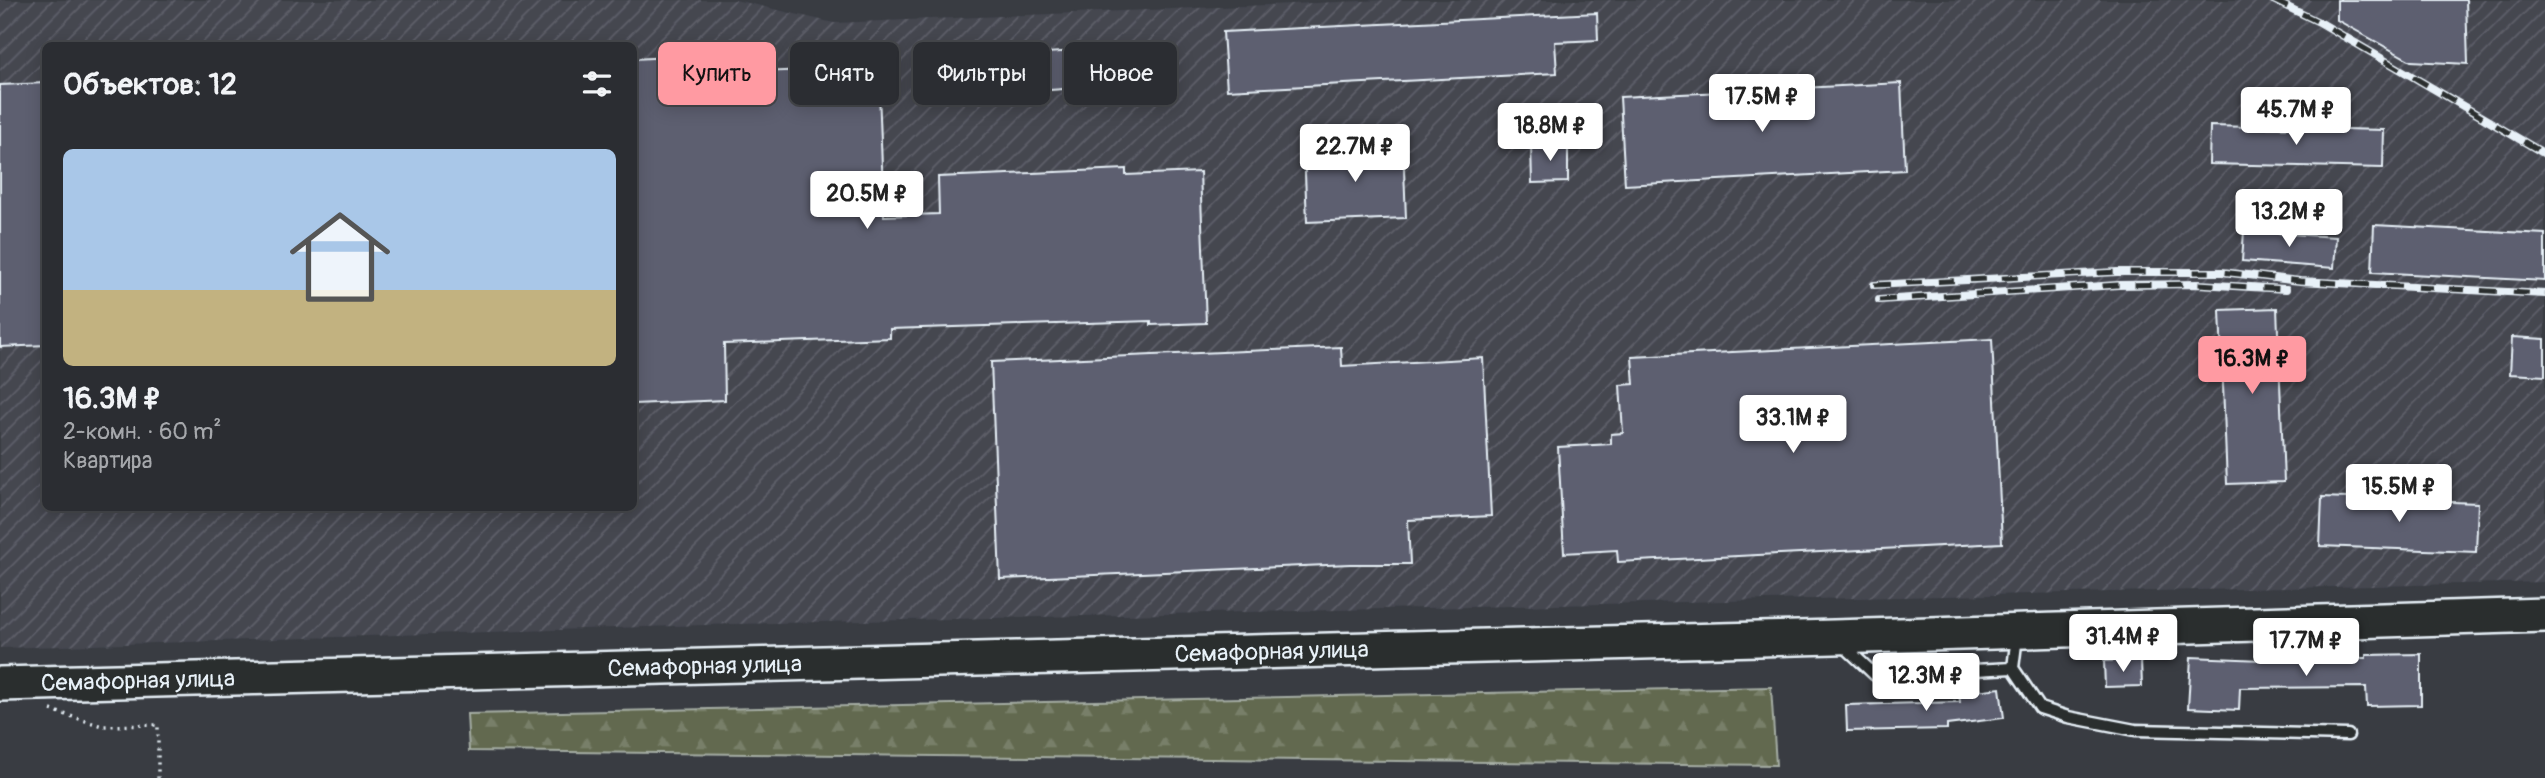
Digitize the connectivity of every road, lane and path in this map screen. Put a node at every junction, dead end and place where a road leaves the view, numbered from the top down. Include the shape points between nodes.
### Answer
1 (2545, 614) edge
2 (2018, 630) junction
3 (1834, 637) junction
4 (2013, 668) junction
5 (0, 684) edge
6 (50, 709) dead end
7 (2348, 735) dead end
8 (158, 778) edge

1 - 2 highway, Семафорная улица
2 - 3 highway, Семафорная улица
2 - 4 lane
3 - 4 lane via 1875,675
3 - 5 highway, Семафорная улица
4 - 7 lane via 2040,709 2068,717 2136,730
6 - 8 path via 102,726 158,725

